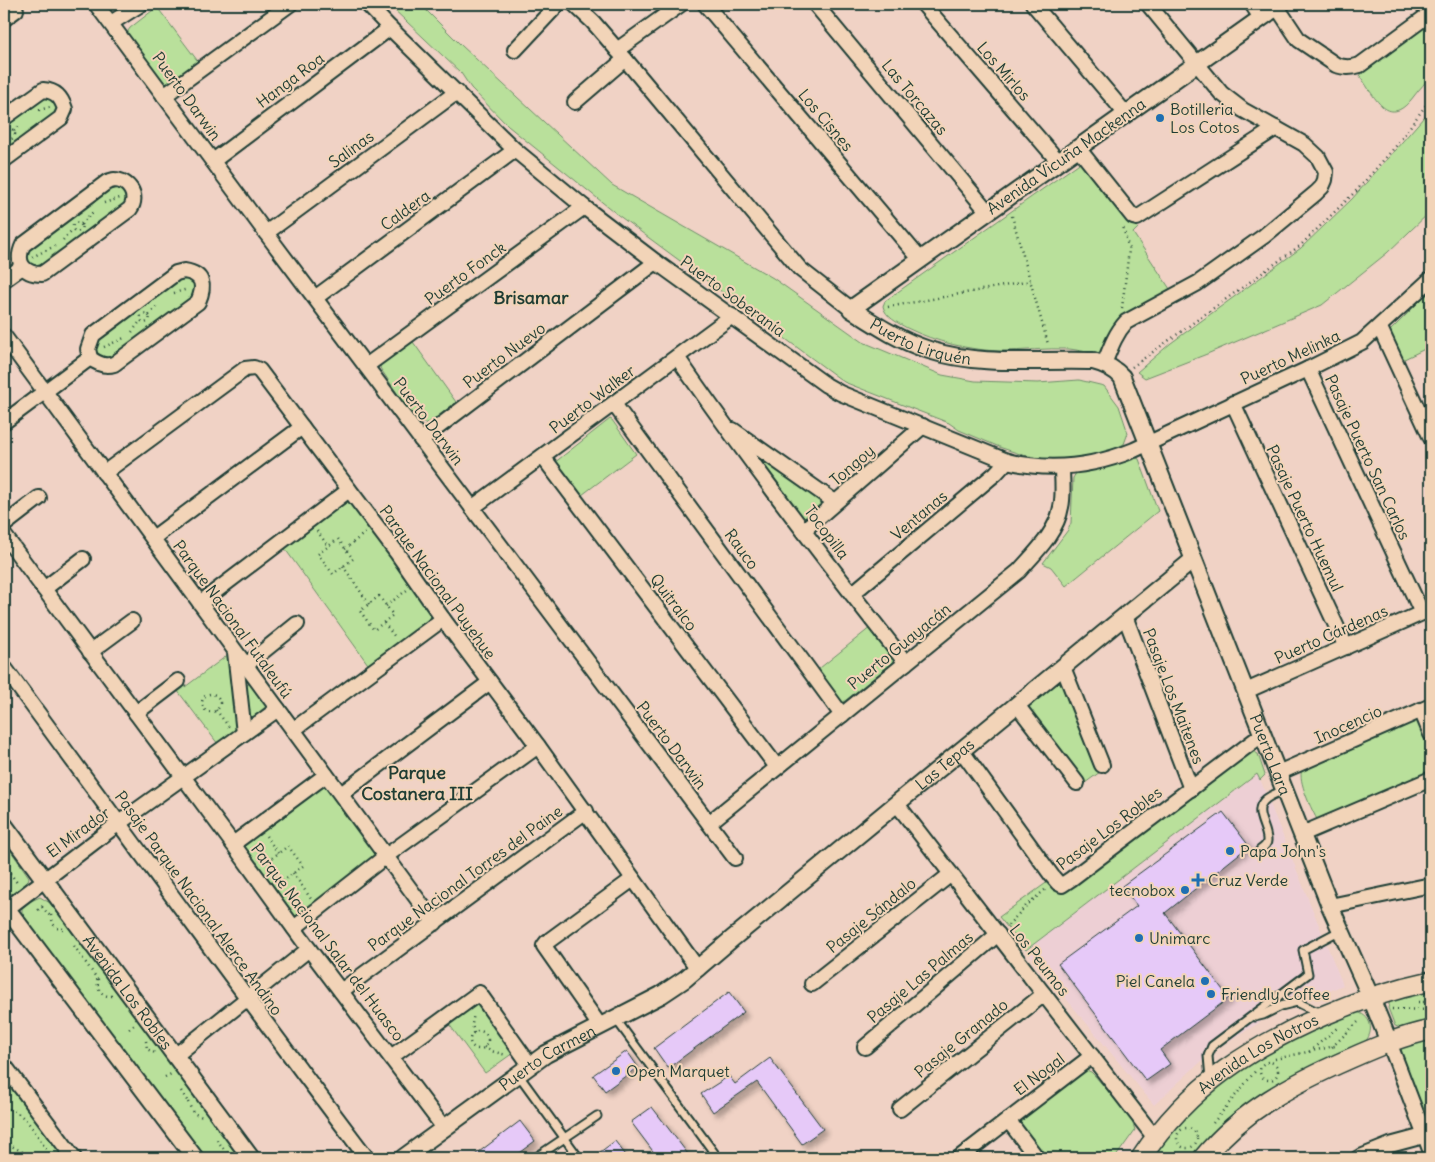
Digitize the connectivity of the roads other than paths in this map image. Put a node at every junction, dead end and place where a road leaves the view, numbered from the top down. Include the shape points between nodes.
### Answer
1 (96, 4) edge
2 (141, 4) edge
3 (290, 4) edge
4 (367, 4) edge
5 (558, 4) edge
6 (574, 4) edge
7 (681, 4) edge
8 (705, 4) edge
9 (815, 4) edge
10 (923, 4) edge
11 (1033, 4) edge
12 (1252, 4) edge
13 (1150, 5) edge
14 (1279, 5) edge
15 (16, 10) dead end
16 (1431, 13) edge
17 (1261, 18) junction
18 (4, 19) edge
19 (111, 24) junction
20 (390, 28) junction
21 (515, 50) dead end
22 (621, 54) junction
23 (1197, 64) junction
24 (457, 92) junction
25 (164, 96) junction
26 (575, 102) dead end
27 (1126, 114) junction
28 (4, 118) edge
29 (1276, 128) junction
30 (1078, 148) junction
31 (515, 150) junction
32 (4, 160) edge
33 (213, 161) junction
34 (1059, 162) junction
35 (584, 207) junction
36 (988, 212) junction
37 (266, 233) junction
38 (920, 259) junction
39 (656, 262) junction
40 (20, 264) junction
41 (1431, 279) edge
42 (4, 280) edge
43 (315, 298) junction
44 (851, 309) junction
45 (732, 316) junction
46 (1380, 328) junction
47 (4, 336) edge
48 (90, 356) junction
49 (677, 357) junction
50 (1104, 364) junction
51 (366, 366) junction
52 (1308, 369) junction
53 (44, 391) junction
54 (1233, 403) junction
55 (614, 404) junction
56 (4, 422) edge
57 (722, 422) junction
58 (923, 426) junction
59 (302, 427) junction
60 (1431, 438) edge
61 (421, 440) junction
62 (1149, 443) junction
63 (543, 457) junction
64 (1007, 461) junction
65 (1062, 467) junction
66 (104, 473) junction
67 (349, 490) junction
68 (39, 498) dead end
69 (835, 502) junction
70 (472, 508) junction
71 (4, 524) edge
72 (804, 530) junction
73 (4, 536) edge
74 (153, 538) junction
75 (83, 559) dead end
76 (1193, 560) junction
77 (44, 589) junction
78 (852, 594) junction
79 (200, 603) junction
80 (1427, 611) edge
81 (1125, 616) junction
82 (443, 619) junction
83 (132, 621) dead end
84 (297, 624) dead end
85 (1346, 647) junction
86 (235, 651) junction
87 (90, 652) junction
88 (906, 663) junction
89 (246, 665) junction
90 (4, 667) edge
91 (1062, 667) junction
92 (178, 681) dead end
93 (490, 682) junction
94 (1246, 691) junction
95 (1017, 704) junction
96 (1426, 708) edge
97 (278, 709) junction
98 (136, 713) junction
99 (842, 715) junction
100 (293, 730) junction
101 (1263, 734) junction
102 (1431, 734) edge
103 (240, 736) junction
104 (538, 746) junction
105 (962, 750) junction
106 (1102, 765) dead end
107 (777, 767) junction
108 (1278, 773) junction
109 (326, 774) junction
110 (184, 777) junction
111 (1431, 779) edge
112 (1077, 783) dead end
113 (1191, 789) junction
114 (1285, 790) junction
115 (341, 794) junction
116 (897, 804) junction
117 (586, 811) junction
118 (119, 823) junction
119 (709, 823) junction
120 (4, 825) edge
121 (1302, 834) junction
122 (233, 844) junction
123 (1260, 850) dead end
124 (386, 856) junction
125 (735, 858) dead end
126 (951, 874) junction
127 (44, 879) junction
128 (633, 879) junction
129 (1431, 885) edge
130 (1330, 906) junction
131 (5, 908) edge
132 (435, 922) junction
133 (294, 928) junction
134 (1341, 930) junction
135 (998, 934) junction
136 (309, 949) junction
137 (698, 970) junction
138 (1431, 981) edge
139 (812, 984) dead end
140 (341, 991) junction
141 (1044, 994) junction
142 (1371, 998) junction
143 (247, 1000) junction
144 (1251, 1017) junction
145 (615, 1018) junction
146 (1337, 1019) junction
147 (600, 1026) junction
148 (1431, 1030) edge
149 (1389, 1042) junction
150 (865, 1047) dead end
151 (176, 1056) junction
152 (1092, 1056) junction
153 (391, 1057) junction
154 (4, 1065) edge
155 (523, 1069) junction
156 (1210, 1081) junction
157 (900, 1109) dead end
158 (597, 1116) dead end
159 (1008, 1120) junction
160 (444, 1128) junction
161 (1428, 1135) edge
162 (1155, 1138) junction
163 (564, 1140) junction
164 (1431, 1152) edge
165 (74, 1158) edge
166 (195, 1158) edge
167 (252, 1158) edge
168 (366, 1158) edge
169 (403, 1158) edge
170 (535, 1158) edge
171 (578, 1158) edge
172 (718, 1158) edge
173 (959, 1158) edge
174 (1037, 1158) edge
175 (1140, 1158) edge
176 (1203, 1158) edge
177 (1358, 1158) edge

1 - 19 street, Puerto Darwin
2 - 19 street
3 - 25 street
4 - 20 street, Puerto Soberanía
5 - 21 street
6 - 22 street, Puerto Lirquén
7 - 22 street
8 - 38 street, Los Cisnes
9 - 36 street, Las Torcazas
10 - 34 street, Los Mirlos
11 - 27 street
12 - 17 street
13 - 23 street
14 - 16 street via 1299,40 1343,67 1360,65
14 - 17 street, Avenida Vicuña Mackenna
15 - 18 street
17 - 23 street, Avenida Vicuña Mackenna
19 - 25 street, Puerto Darwin
20 - 24 street, Puerto Soberanía
20 - 33 street, Hanga Roa
22 - 26 street
22 - 44 street, Puerto Lirquén via 800,269
23 - 27 street, Avenida Vicuña Mackenna
23 - 29 street via 1232,102
24 - 31 street, Puerto Soberanía
24 - 37 street, Salinas
25 - 33 street, Puerto Darwin
27 - 30 street, Avenida Vicuña Mackenna
28 - 32 street via 43,90 52,91 64,103 61,118
29 - 30 street via 1137,218
29 - 50 street via 1318,156 1326,172 1322,187 1264,236 1198,283 1121,327
30 - 34 street, Avenida Vicuña Mackenna
31 - 35 street, Puerto Soberanía
31 - 43 street, Caldera
33 - 37 street, Puerto Darwin
34 - 36 street, Avenida Vicuña Mackenna
35 - 39 street, Puerto Soberanía
35 - 51 street, Puerto Fonck
36 - 38 street, Avenida Vicuña Mackenna
37 - 43 street, Puerto Darwin
38 - 44 street, Avenida Vicuña Mackenna
39 - 45 street, Puerto Soberanía
39 - 61 street, Puerto Nuevo
40 - 40 street via 23,245 107,182 120,180 133,194 130,210 42,274 31,273
40 - 42 street
41 - 46 street, Puerto Melinka
43 - 51 street, Puerto Darwin
44 - 50 street, Puerto Lirquén via 895,336 945,355 984,360 1080,360
45 - 49 street, Puerto Walker
45 - 58 street, Puerto Soberanía via 840,393
46 - 52 street, Puerto Melinka via 1362,342
46 - 60 street
47 - 53 street, Parque Nacional Futaleufú
48 - 48 street via 89,342 93,335 176,273 191,272 200,279 203,289 198,302 114,364 101,364
48 - 53 street
49 - 55 street, Puerto Walker
49 - 57 street, Tocopilla
50 - 62 street, Puerto Lara via 1122,378
51 - 61 street, Puerto Darwin
52 - 54 street, Puerto Melinka
52 - 80 street, Pasaje Puerto San Carlos
53 - 56 street
53 - 66 street, Parque Nacional Futaleufú
54 - 62 street, Puerto Melinka
54 - 85 street, Pasaje Puerto Huemul
55 - 63 street, Puerto Walker
55 - 99 street, Rauco
57 - 69 street, Tocopilla
57 - 72 street, Tocopilla
58 - 64 street, Puerto Soberanía
58 - 69 street, Tongoy
59 - 66 street, Parque Nacional Puyehue via 263,374 254,368 245,368
59 - 67 street, Parque Nacional Puyehue
59 - 74 street
61 - 70 street, Puerto Darwin
62 - 65 street, Puerto Soberanía via 1109,459
62 - 76 street, Puerto Lara
63 - 70 street, Puerto Walker
63 - 107 street, Quitralco
64 - 65 street, Puerto Soberanía
64 - 78 street, Ventanas via 996,474
65 - 88 street, Puerto Guayacán via 1062,506 1058,520 1035,553 1019,571
66 - 74 street, Parque Nacional Futaleufú
67 - 79 street
67 - 82 street, Parque Nacional Puyehue
68 - 71 street
69 - 72 street, Tongoy
70 - 119 street, Puerto Darwin
72 - 78 street, Tocopilla
73 - 77 street, Parque Nacional Salar del Huasco
74 - 79 street, Parque Nacional Futaleufú
75 - 77 street
76 - 81 street, Las Tepas
76 - 94 street, Puerto Lara
77 - 87 street, Parque Nacional Salar del Huasco
78 - 88 street, Tocopilla
79 - 86 street, Parque Nacional Futaleufú
80 - 85 street, Puerto Cárdenas
81 - 91 street, Las Tepas
81 - 113 street, Pasaje Los Maitenes
82 - 93 street, Parque Nacional Puyehue
82 - 100 street
83 - 87 street
84 - 89 street
85 - 94 street, Puerto Cárdenas
86 - 89 street, Parque Nacional Futaleufú
86 - 103 street
87 - 98 street, Parque Nacional Salar del Huasco
88 - 99 street, Puerto Guayacán
89 - 97 street, Parque Nacional Futaleufú
90 - 118 street, Pasaje Parque Nacional Alerce Andino
91 - 95 street, Las Tepas
91 - 106 street
92 - 98 street
93 - 104 street, Parque Nacional Puyehue
93 - 115 street
94 - 101 street, Puerto Lara
95 - 105 street, Las Tepas
95 - 112 street
96 - 102 street
96 - 108 street, Inocencio
97 - 100 street, Parque Nacional Futaleufú
97 - 103 street, El Mirador
98 - 110 street, Parque Nacional Salar del Huasco
99 - 107 street, Puerto Guayacán
100 - 109 street, Parque Nacional Futaleufú
101 - 108 street, Puerto Lara
101 - 113 street, Pasaje Los Robles
103 - 110 street, El Mirador
104 - 117 street, Parque Nacional Puyehue
104 - 124 street
105 - 113 street, Pasaje Los Robles via 1058,883 1062,884
105 - 116 street, Las Tepas
107 - 119 street, Puerto Guayacán
108 - 114 street, Puerto Lara
109 - 115 street, Parque Nacional Futaleufú
109 - 122 street
110 - 118 street, El Mirador
110 - 122 street, Parque Nacional Salar del Huasco
111 - 121 street
114 - 121 street, Puerto Lara
114 - 123 lane via 1266,798 1260,807 1267,841
115 - 124 street, Parque Nacional Futaleufú
116 - 126 street, Los Peumos
116 - 137 street, Las Tepas
117 - 128 street, Parque Nacional Puyehue
117 - 132 street, Parque Nacional Torres del Paine
118 - 127 street, El Mirador
118 - 143 street, Pasaje Parque Nacional Alerce Andino
119 - 125 street, Puerto Darwin
120 - 127 street, Avenida Los Robles
121 - 130 street, Puerto Lara
122 - 133 street, Parque Nacional Salar del Huasco
124 - 132 street, Parque Nacional Futaleufú
124 - 133 street
126 - 135 street, Los Peumos
126 - 139 street, Pasaje Sándalo
127 - 131 street, El Mirador
127 - 151 street, Avenida Los Robles
128 - 137 street, Parque Nacional Puyehue
128 - 147 street via 544,946
129 - 130 street
130 - 134 street, Puerto Lara
131 - 166 street
132 - 140 street, Parque Nacional Torres del Paine
133 - 136 street, Parque Nacional Salar del Huasco
134 - 142 street, Puerto Lara
134 - 144 lane via 1303,950 1308,974
135 - 141 street, Los Peumos
135 - 150 street, Pasaje Las Palmas
136 - 140 street, Parque Nacional Salar del Huasco
136 - 143 street
137 - 145 street, Puerto Carmen via 661,995
138 - 142 main road, Avenida Los Notros
140 - 153 street, Parque Nacional Salar del Huasco
141 - 152 street, Los Peumos
141 - 157 street, Pasaje Granado
142 - 146 main road, Avenida Los Notros
142 - 149 street, Puerto Lara
143 - 151 street
143 - 168 street, Pasaje Parque Nacional Alerce Andino
144 - 146 lane via 1297,1002
144 - 156 lane via 1212,1046 1208,1056
145 - 147 street, Puerto Carmen
145 - 172 lane
146 - 156 main road, Avenida Los Notros via 1277,1039
147 - 155 street, Puerto Carmen
148 - 149 main road
149 - 161 street, Puerto Lara
149 - 176 main road via 1305,1078 1276,1095 1248,1114
151 - 167 street, Avenida Los Robles
152 - 159 street, El Nogal
152 - 162 street, Los Peumos
153 - 155 street via 479,993
153 - 160 street, Parque Nacional Salar del Huasco
154 - 165 street
155 - 160 street, Puerto Carmen
155 - 163 lane
156 - 162 main road, Avenida Los Notros
158 - 163 lane
159 - 173 street, El Nogal
159 - 174 street
160 - 169 street, Puerto Carmen
161 - 164 street, Puerto Lara
161 - 177 street
162 - 175 main road, Avenida Los Notros
163 - 170 lane
163 - 171 lane

